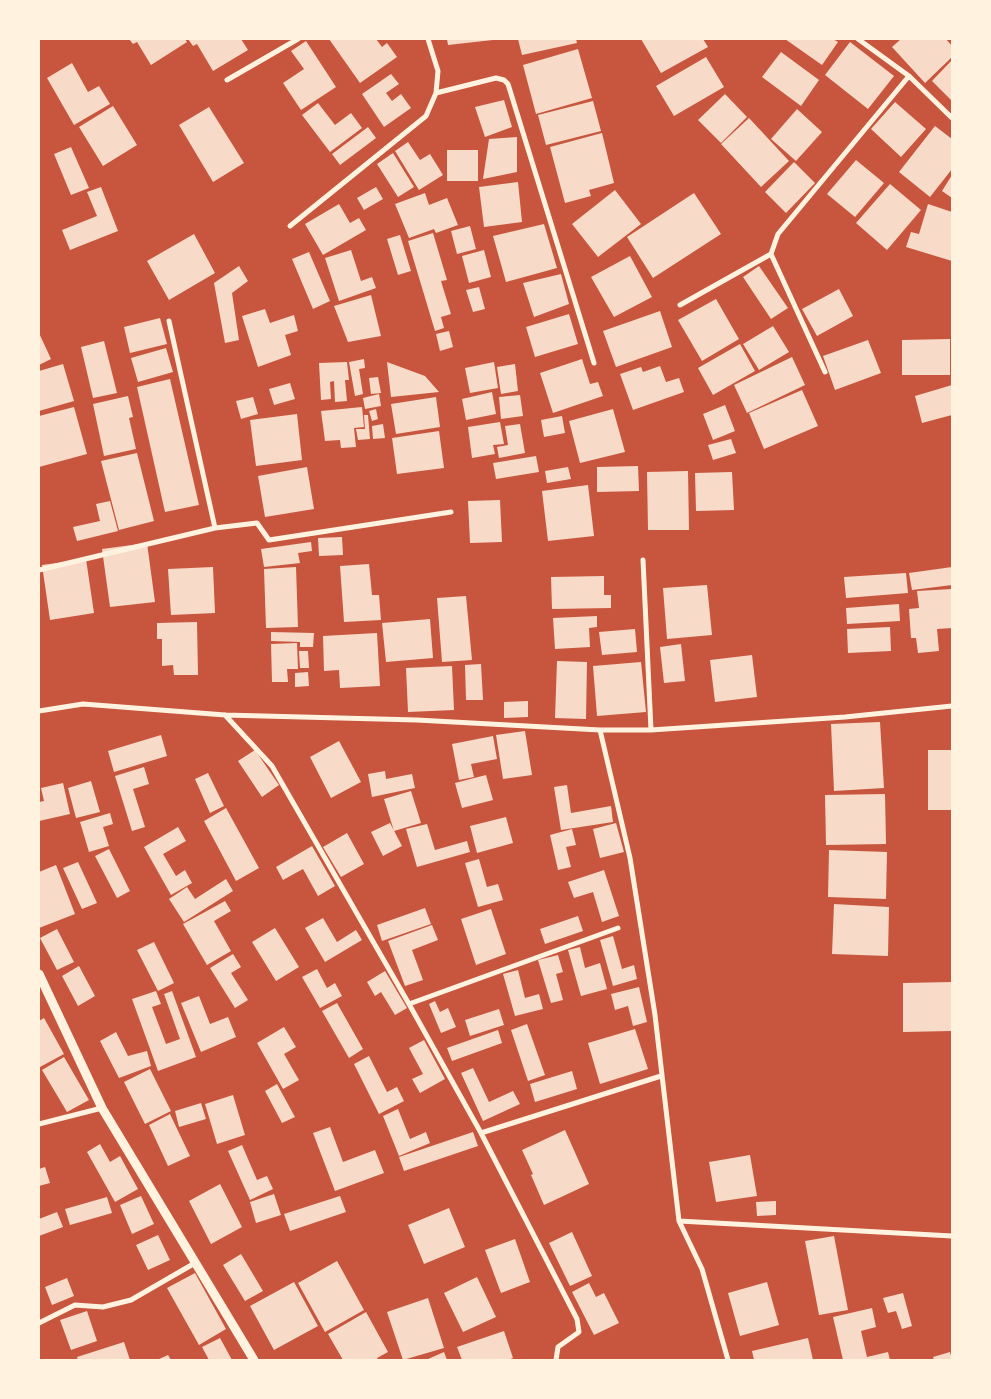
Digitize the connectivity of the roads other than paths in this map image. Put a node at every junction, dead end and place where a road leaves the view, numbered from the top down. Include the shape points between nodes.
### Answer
1 (298, 39) edge
2 (428, 39) edge
3 (858, 39) edge
4 (909, 76) junction
5 (227, 80) dead end
6 (436, 93) junction
7 (952, 118) edge
8 (290, 226) dead end
9 (771, 254) junction
10 (680, 305) dead end
11 (169, 321) dead end
12 (594, 362) dead end
13 (825, 372) dead end
14 (451, 512) dead end
15 (215, 528) junction
16 (643, 560) dead end
17 (39, 570) edge
18 (952, 706) edge
19 (39, 711) edge
20 (225, 715) junction
21 (600, 730) junction
22 (651, 730) junction
23 (618, 928) dead end
24 (39, 974) edge
25 (409, 1004) junction
26 (661, 1076) junction
27 (102, 1108) junction
28 (39, 1124) edge
29 (481, 1133) junction
30 (679, 1221) junction
31 (952, 1236) edge
32 (195, 1263) junction
33 (39, 1323) edge
34 (254, 1360) edge
35 (556, 1360) edge
36 (728, 1360) edge

1 - 5 street
2 - 6 street via 438,71
3 - 4 street
4 - 7 street
4 - 9 street via 778,234
6 - 8 street via 426,116
6 - 12 street via 496,78 508,84
9 - 10 street
9 - 13 street
11 - 15 street
14 - 15 street via 269,540 257,523
15 - 17 street
16 - 22 street
18 - 22 street
19 - 20 street via 83,704
20 - 21 street via 417,720
20 - 25 street via 272,766
21 - 22 street
21 - 26 street via 630,858 655,1015
23 - 25 street
24 - 27 street
25 - 29 street
26 - 29 street
26 - 30 street
27 - 28 street
27 - 32 street
29 - 35 street via 577,1319 579,1332 558,1347
30 - 31 street
30 - 36 street via 702,1269
32 - 33 street via 131,1300 103,1307 75,1305
32 - 34 street

